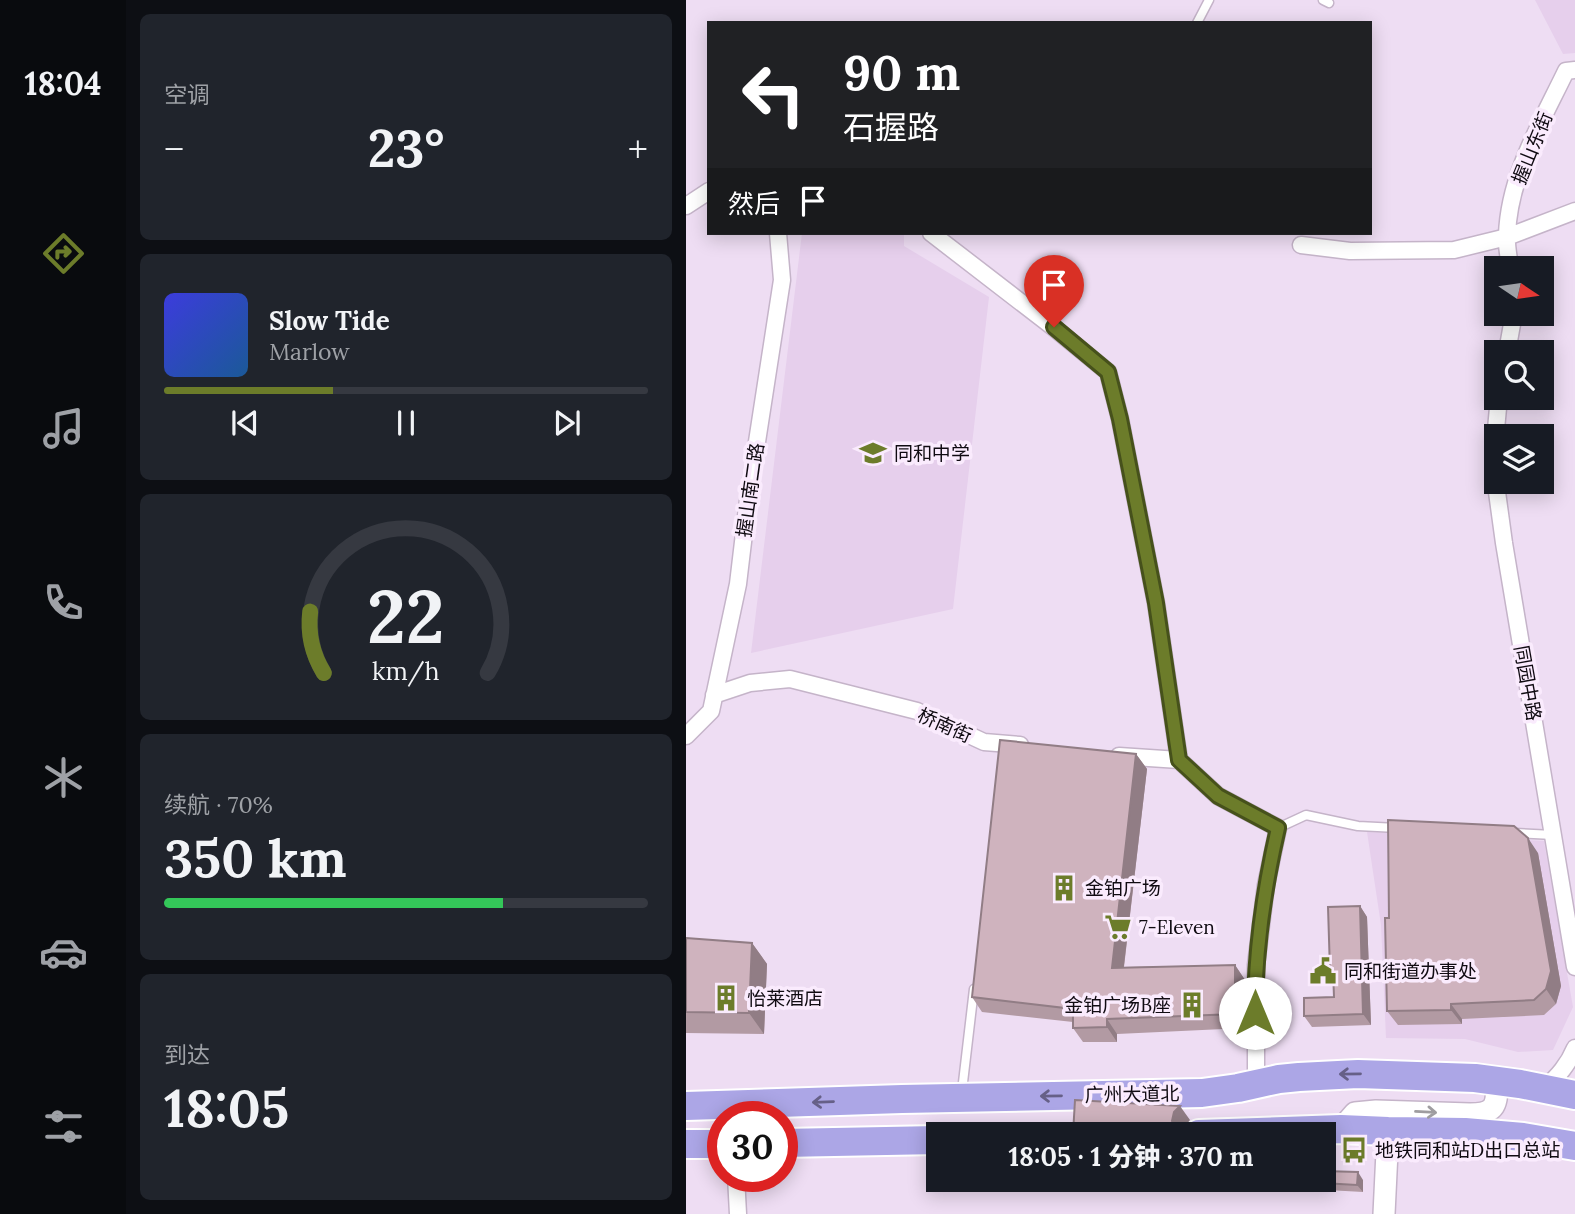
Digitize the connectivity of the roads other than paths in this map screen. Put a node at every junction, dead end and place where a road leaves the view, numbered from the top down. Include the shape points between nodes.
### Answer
1 (1209, 0) edge
2 (1198, 21) edge
3 (1575, 70) edge
4 (707, 192) edge
5 (686, 206) edge
6 (1575, 211) edge
7 (778, 235) edge
8 (934, 235) edge
9 (1507, 237) junction
10 (1301, 245) dead end
11 (1509, 256) edge
12 (1498, 410) edge
13 (714, 695) junction
14 (686, 736) edge
15 (1030, 746) edge
16 (1099, 753) edge
17 (1179, 760) junction
18 (1278, 828) junction
19 (1404, 829) edge
20 (1513, 833) edge
21 (1553, 835) junction
22 (1575, 967) edge
23 (975, 975) edge
24 (1575, 1048) edge
25 (1497, 1080) junction
26 (1256, 1084) junction
27 (1545, 1088) junction
28 (1575, 1095) edge
29 (961, 1098) junction
30 (686, 1106) edge
31 (798, 1107) edge
32 (707, 1108) edge
33 (1336, 1129) edge
34 (1341, 1129) junction
35 (1388, 1131) junction
36 (926, 1140) edge
37 (798, 1143) edge
38 (686, 1144) edge
39 (707, 1144) edge
40 (1575, 1146) edge
41 (737, 1192) edge
42 (738, 1214) edge
43 (1384, 1214) edge

1 - 2 lane
3 - 9 street, 握山东街 via 1566,71 1524,156
4 - 5 street
6 - 9 street
7 - 13 street, 握山南二路 via 782,279 738,584
8 - 17 street via 1108,372 1156,603
9 - 10 street via 1454,250 1350,251
9 - 11 street
12 - 21 street, 同园中路 via 1497,492
13 - 14 street, 握山南二路 via 711,711
13 - 15 street, 桥南街 via 750,683 790,680 917,711 1001,751
16 - 17 street
17 - 18 street via 1218,796
18 - 19 lane via 1306,815 1358,826
18 - 26 street via 1256,965
20 - 21 lane
21 - 22 street, 同园中路
23 - 29 lane
24 - 27 street
25 -> 26 highway, 广州大道北 via 1335,1074
25 - 27 highway, 广州大道北
34 -> 25 street via 1355,1113 1485,1113 1494,1107
26 -> 29 highway, 广州大道北 via 1202,1093
27 - 28 highway, 广州大道北
29 -> 31 highway, 广州大道北
30 - 32 highway, 广州大道北
33 - 34 highway
34 - 35 highway
35 - 40 highway via 1491,1133
35 - 43 street
36 - 37 highway
38 - 39 highway
41 - 42 street

